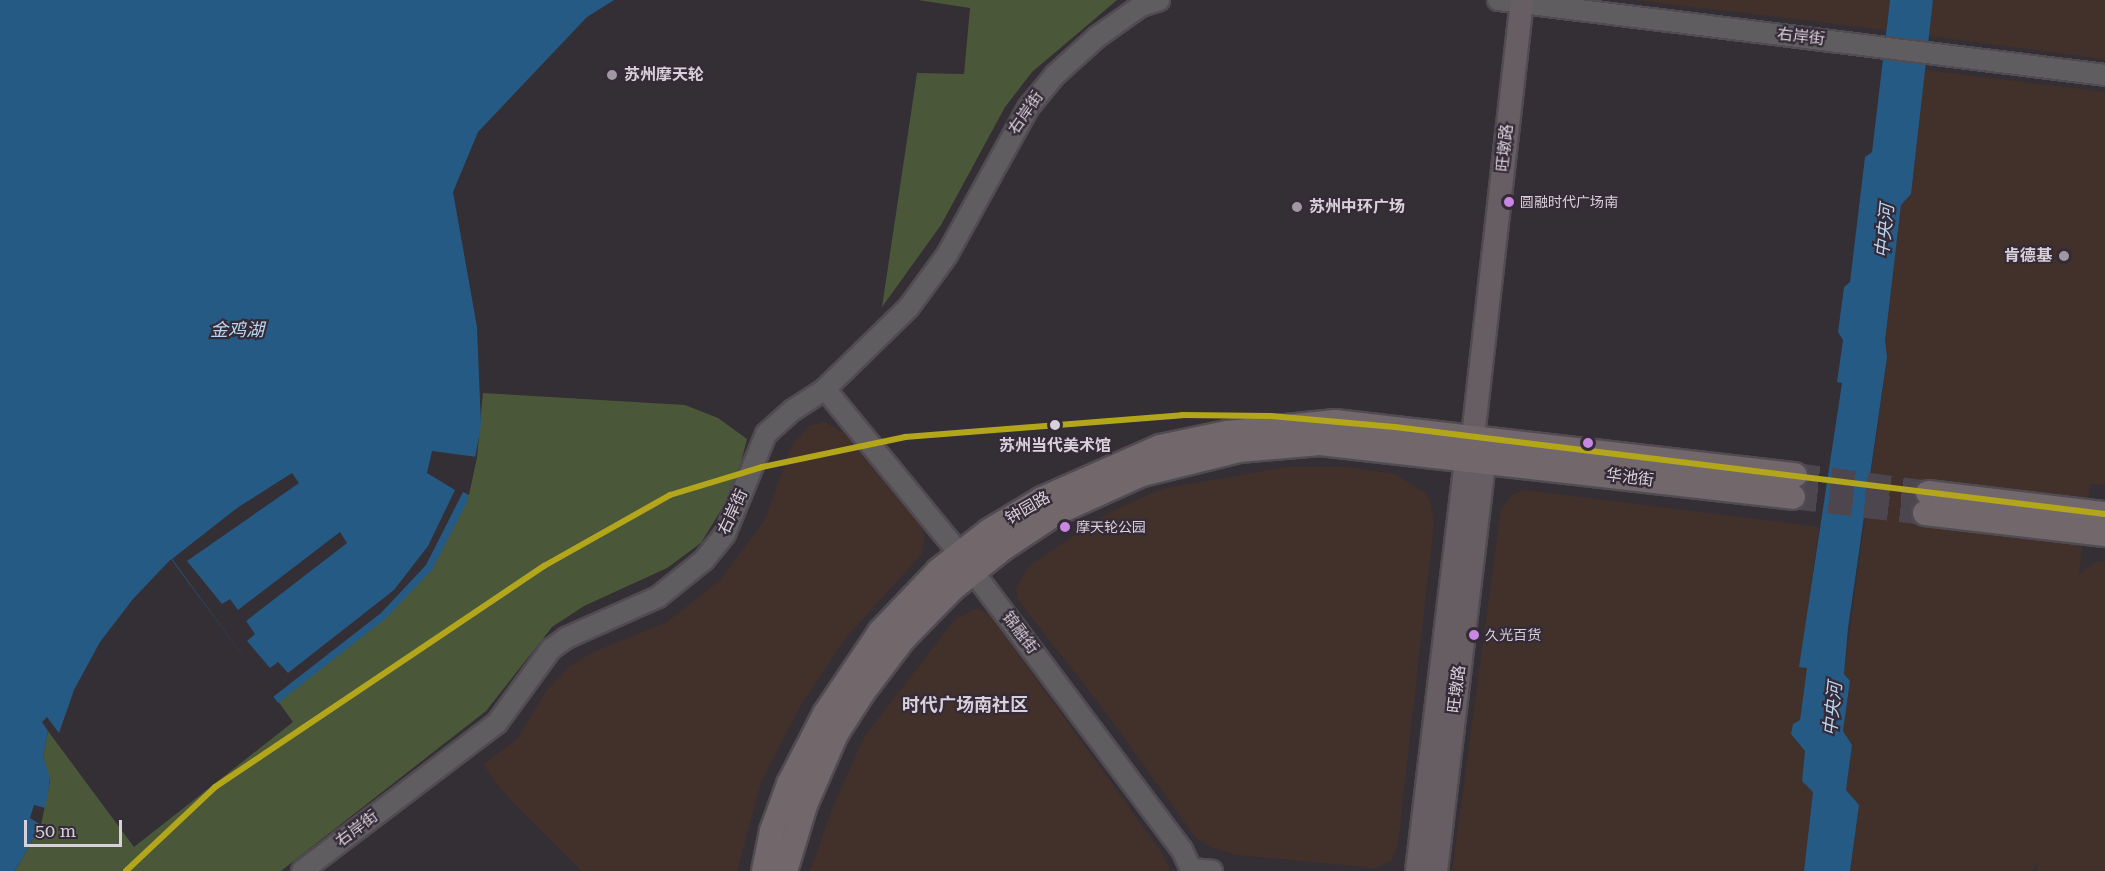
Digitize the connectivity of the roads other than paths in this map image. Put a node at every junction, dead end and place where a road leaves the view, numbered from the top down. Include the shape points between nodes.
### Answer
1 (1159, 0) edge
2 (1498, 0) edge
3 (1522, 3) junction
4 (2105, 75) edge
5 (825, 389) junction
6 (1473, 436) junction
7 (1475, 461) junction
8 (2105, 514) edge
9 (2105, 534) edge
10 (966, 562) junction
11 (1192, 870) edge
12 (302, 871) edge
13 (764, 871) edge
14 (785, 871) edge
15 (1212, 871) edge
16 (1418, 871) edge
17 (1436, 871) edge

1 - 5 street, 右岸街 via 1141,6 1097,37 1055,75 1028,108 947,255 909,307
2 - 3 street, 右岸街
3 - 4 street, 右岸街
3 - 6 main road, 旺墩路
5 - 10 street, 锦融街
5 - 12 street, 右岸街 via 766,434 725,534 704,560 658,597 566,638 551,649 497,723
6 - 7 main road, 旺墩路
6 - 7 main road, 华池街 via 1794,486
6 - 10 main road, 钟园路 via 1317,422 1186,440 1102,470 1042,499
7 - 10 main road, 钟园路 via 1320,443 1260,446 1188,460 1081,500
7 - 16 main road, 旺墩路
7 - 17 main road, 旺墩路
8 - 9 main road via 1926,503
10 - 11 street, 锦融街 via 1182,850
10 - 13 main road, 钟园路 via 880,632 825,714 786,792 772,831
10 - 14 main road, 钟园路 via 849,713 813,785
11 - 15 street, 锦融街

